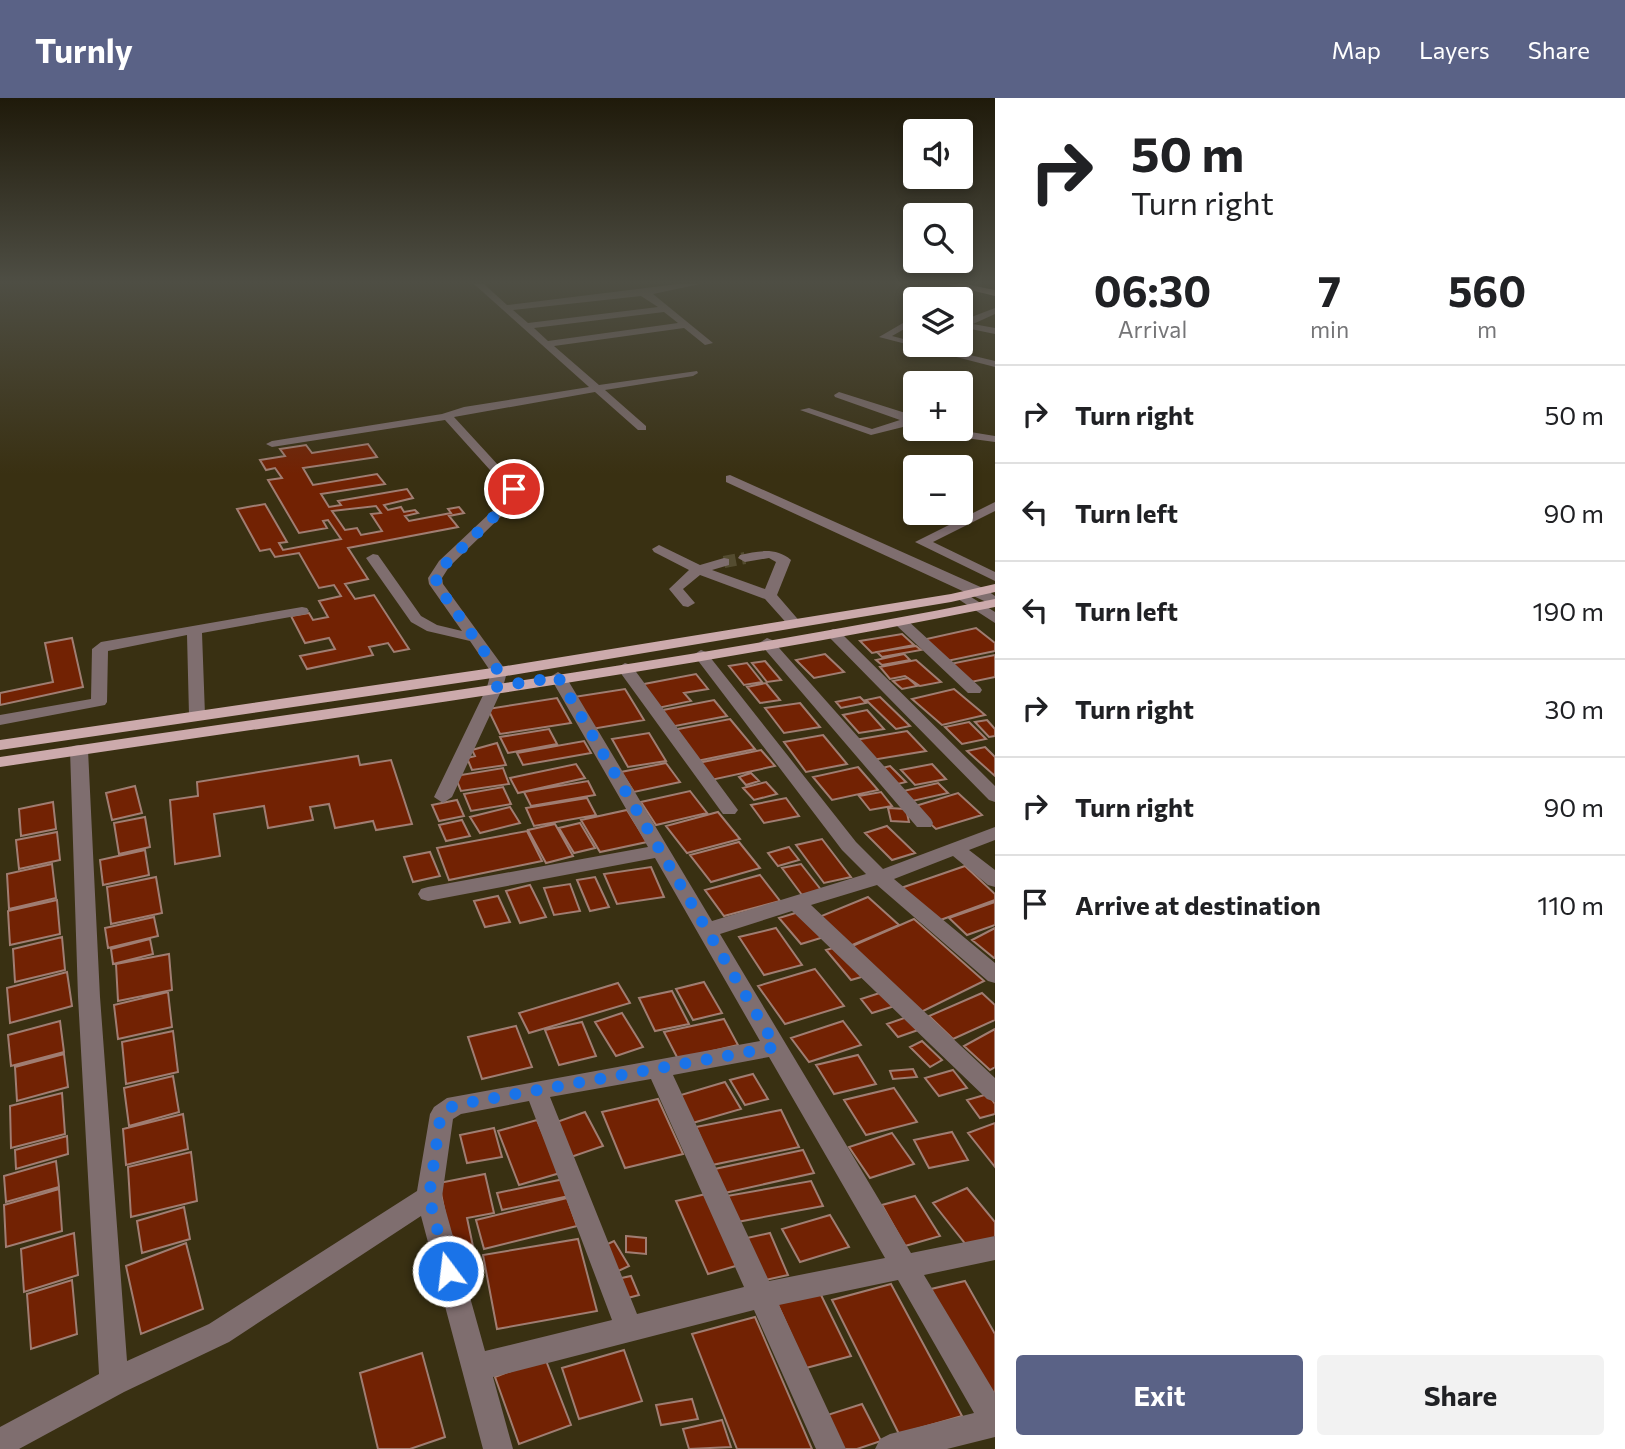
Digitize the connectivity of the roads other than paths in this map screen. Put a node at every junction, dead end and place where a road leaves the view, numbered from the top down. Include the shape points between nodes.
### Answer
1 (548, 347) edge
2 (965, 357) edge
3 (995, 364) edge
4 (693, 373) dead end
5 (594, 387) junction
6 (839, 395) dead end
7 (804, 410) dead end
8 (448, 416) junction
9 (903, 417) edge
10 (903, 423) edge
11 (642, 428) dead end
12 (973, 435) edge
13 (995, 439) edge
14 (272, 444) dead end
15 (730, 479) dead end
16 (995, 506) edge
17 (659, 549) dead end
18 (373, 558) dead end
19 (745, 558) tunnel mouth
20 (724, 562) tunnel mouth
21 (699, 570) junction
22 (995, 577) edge
23 (770, 596) junction
24 (989, 598) edge
25 (688, 603) dead end
26 (302, 611) dead end
27 (995, 619) edge
28 (901, 622) junction
29 (795, 624) junction
30 (194, 630) junction
31 (834, 633) junction
32 (474, 638) junction
33 (767, 643) junction
34 (701, 655) junction
35 (625, 667) junction
36 (558, 677) junction
37 (497, 679) junction
38 (974, 690) dead end
39 (197, 715) junction
40 (0, 720) edge
41 (0, 745) edge
42 (79, 750) junction
43 (0, 762) edge
44 (995, 796) edge
45 (443, 797) dead end
46 (729, 810) dead end
47 (923, 822) dead end
48 (995, 833) edge
49 (955, 848) junction
50 (661, 851) junction
51 (880, 877) junction
52 (995, 880) edge
53 (428, 894) dead end
54 (795, 902) junction
55 (708, 930) junction
56 (995, 975) edge
57 (776, 1047) junction
58 (658, 1068) junction
59 (536, 1090) junction
60 (995, 1091) edge
61 (429, 1197) junction
62 (995, 1248) edge
63 (906, 1268) junction
64 (760, 1296) junction
65 (629, 1329) junction
66 (474, 1368) junction
67 (114, 1382) junction
68 (995, 1421) edge
69 (0, 1443) edge
70 (498, 1449) edge
71 (831, 1449) edge
72 (890, 1449) edge

1 - 5 street
2 - 3 street
4 - 5 street
5 - 8 street
5 - 11 street
6 - 9 street
7 - 10 street via 871,432
8 - 14 street
8 - 32 street via 514,489 512,499 435,578
12 - 13 street
15 - 24 street
16 - 22 street via 922,542
17 - 21 street
18 - 32 street via 416,620
19 - 23 street via 770,554 784,560
20 - 21 street
21 - 23 street
21 - 25 street via 676,587
23 - 29 street
24 - 27 street
24 - 28 main road
24 - 29 main road via 963,596
26 - 30 street
28 - 31 main road
28 - 38 street
29 - 37 main road
30 - 39 street
30 - 40 street via 102,647 95,704
31 - 33 main road
31 - 44 street
32 - 37 street
33 - 34 main road
33 - 47 street
34 - 35 main road
34 - 51 street via 849,846
35 - 36 main road
35 - 46 street
36 - 37 main road
36 - 50 street
37 - 39 main road
37 - 42 main road
37 - 45 street
39 - 41 main road
42 - 43 main road
42 - 67 street via 89,997
48 - 49 street
49 - 51 street
49 - 52 street
50 - 53 street
50 - 55 street
51 - 54 street
51 - 56 street
54 - 55 street
54 - 60 street
55 - 57 street
57 - 58 street
57 - 63 street
58 - 59 street
58 - 64 street
59 - 61 street via 455,1105 442,1114
59 - 65 street
61 - 66 street
61 - 67 street via 219,1333
62 - 63 street
63 - 64 street
63 - 68 street
64 - 65 street
64 - 71 street
65 - 66 street
66 - 70 street
67 - 69 street
68 - 72 street

